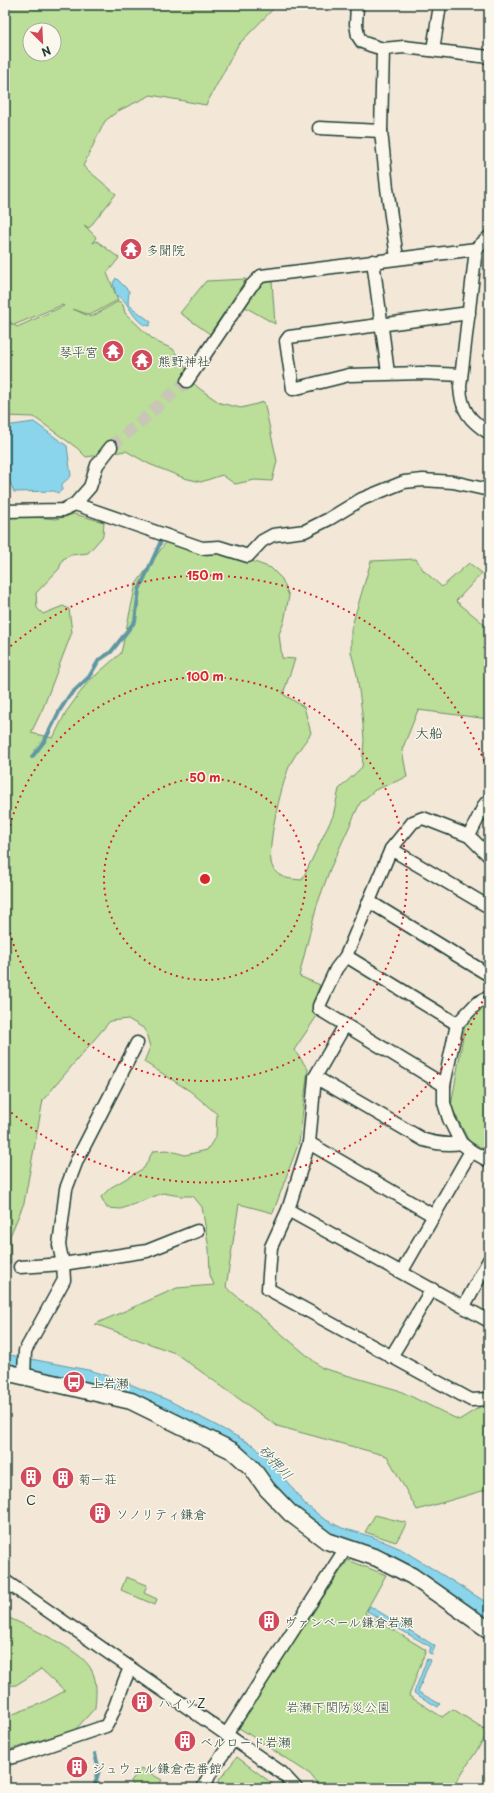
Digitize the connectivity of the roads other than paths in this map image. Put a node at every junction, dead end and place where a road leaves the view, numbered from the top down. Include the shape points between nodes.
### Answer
1 (357, 5) edge
2 (440, 5) edge
3 (384, 49) junction
4 (434, 50) junction
5 (489, 57) edge
6 (319, 128) dead end
7 (381, 130) junction
8 (489, 237) edge
9 (476, 248) junction
10 (397, 258) junction
11 (373, 262) junction
12 (469, 313) junction
13 (381, 324) junction
14 (388, 373) junction
15 (461, 375) junction
16 (187, 381) tunnel mouth
17 (489, 433) edge
18 (111, 447) tunnel mouth
19 (489, 490) edge
20 (75, 504) junction
21 (5, 511) edge
22 (489, 800) edge
23 (469, 836) junction
24 (391, 848) junction
25 (489, 856) edge
26 (370, 902) junction
27 (489, 907) edge
28 (346, 956) junction
29 (489, 975) edge
30 (489, 997) edge
31 (458, 1024) junction
32 (345, 1025) junction
33 (137, 1043) dead end
34 (315, 1078) junction
35 (444, 1084) junction
36 (310, 1143) junction
37 (462, 1143) junction
38 (471, 1152) junction
39 (489, 1162) edge
40 (288, 1210) junction
41 (434, 1216) junction
42 (197, 1231) dead end
43 (489, 1260) edge
44 (63, 1264) junction
45 (20, 1267) dead end
46 (402, 1272) junction
47 (432, 1289) junction
48 (464, 1306) junction
49 (489, 1321) edge
50 (391, 1357) junction
51 (5, 1372) edge
52 (24, 1374) junction
53 (489, 1399) edge
54 (346, 1548) junction
55 (5, 1581) edge
56 (489, 1630) edge
57 (130, 1669) junction
58 (229, 1738) junction
59 (5, 1759) edge
60 (203, 1788) edge
61 (296, 1788) edge

1 - 3 street via 358,36 362,42
2 - 4 street
3 - 4 street via 404,47
3 - 7 street
4 - 5 street
6 - 7 street
7 - 10 street
8 - 9 street
9 - 10 street
9 - 12 street
10 - 11 street
11 - 13 street
11 - 16 street via 261,276 251,286
12 - 13 street
12 - 15 street
13 - 14 street
13 - 14 street via 289,336 286,340 293,389 349,375
14 - 15 street
15 - 17 street via 460,397 463,409
18 - 20 street via 97,465 90,486
19 - 20 street via 453,482 404,482 362,499 305,531 273,535 262,541 248,556 219,547 202,548
20 - 21 street via 63,510
22 - 23 street
23 - 24 street via 423,818 413,822
23 - 25 street
24 - 26 street
24 - 27 street
26 - 28 street
26 - 29 street
28 - 31 street
28 - 32 street via 318,1006 319,1010
30 - 31 street via 477,1003
31 - 35 street
32 - 34 street
32 - 35 street
33 - 44 street via 77,1160 66,1189 59,1245
34 - 36 street
34 - 37 street via 424,1140 449,1145
35 - 37 street via 444,1103 449,1119
36 - 40 street
36 - 41 street
37 - 38 street
38 - 39 street
38 - 41 street
40 - 46 street
40 - 50 street via 271,1247 268,1289
41 - 46 street
42 - 44 street via 147,1251
43 - 48 street
44 - 45 street
44 - 52 street via 64,1280 25,1354
46 - 47 street
47 - 48 street
47 - 50 street
48 - 49 street
50 - 53 street via 471,1400
51 - 52 street
52 - 54 street via 131,1401 233,1451 252,1468 267,1489 290,1513 326,1541
54 - 56 street via 377,1558 412,1576
54 - 58 street
55 - 57 street
57 - 58 street
57 - 59 street via 106,1726
58 - 60 street
58 - 61 street via 282,1773

